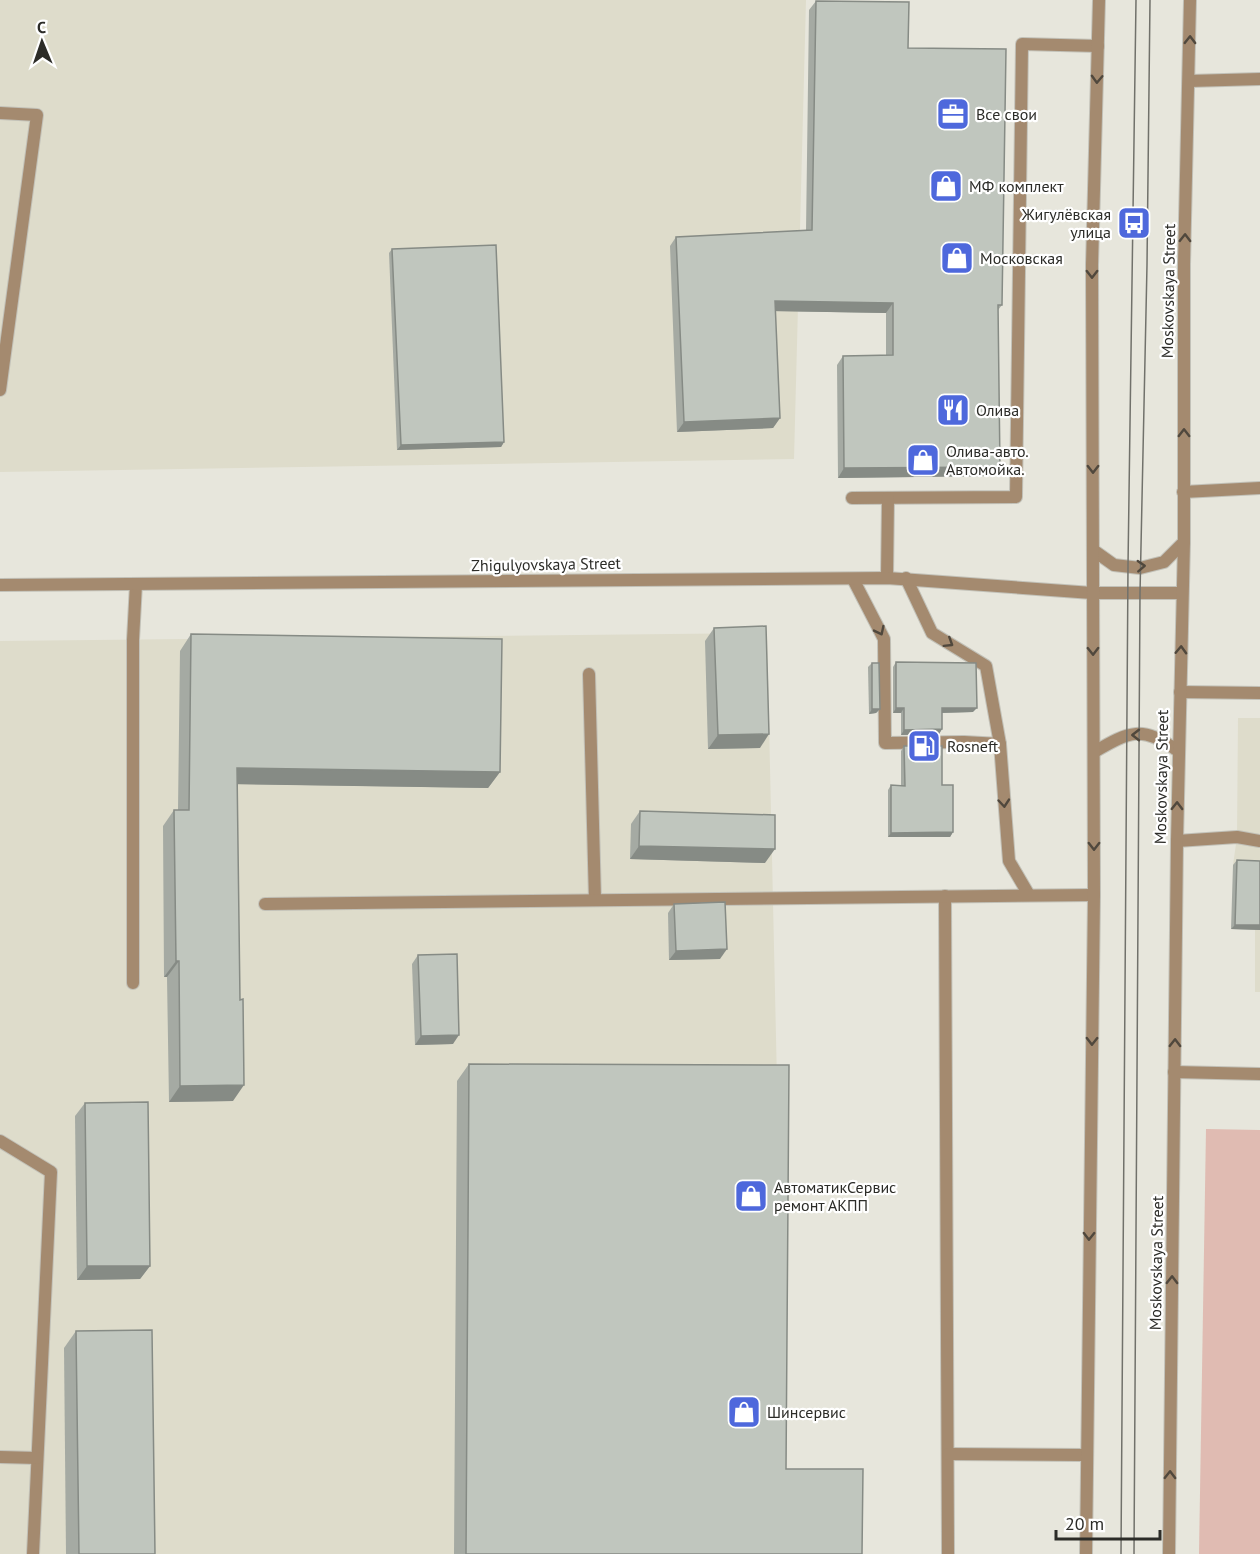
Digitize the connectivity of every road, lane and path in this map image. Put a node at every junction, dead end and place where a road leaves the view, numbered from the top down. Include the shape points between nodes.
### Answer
1 (1099, 0) edge
2 (1191, 0) edge
3 (1098, 46) junction
4 (1260, 79) edge
5 (1189, 81) junction
6 (0, 113) edge
7 (0, 390) edge
8 (1260, 488) edge
9 (1183, 492) junction
10 (852, 498) dead end
11 (888, 498) junction
12 (1184, 542) junction
13 (1093, 550) junction
14 (887, 578) junction
15 (906, 578) junction
16 (853, 579) junction
17 (0, 584) edge
18 (136, 584) junction
19 (1092, 593) junction
20 (1182, 593) junction
21 (589, 674) dead end
22 (1180, 692) junction
23 (1260, 693) edge
24 (1000, 744) junction
25 (1178, 751) junction
26 (1094, 752) junction
27 (1177, 841) junction
28 (1260, 841) edge
29 (1029, 895) junction
30 (1094, 895) junction
31 (945, 896) junction
32 (595, 900) junction
33 (264, 904) dead end
34 (133, 983) dead end
35 (1174, 1072) junction
36 (1260, 1074) edge
37 (0, 1141) edge
38 (948, 1454) junction
39 (1086, 1455) junction
40 (0, 1457) edge
41 (38, 1458) junction
42 (33, 1554) edge
43 (948, 1554) edge
44 (1086, 1554) edge
45 (1169, 1554) edge

1 - 3 street
5 -> 2 street, Moskovskaya Street
3 - 11 street via 1022,44 1016,498
3 -> 13 street via 1092,265
4 - 5 street
9 -> 5 street, Moskovskaya Street
6 - 7 street via 37,115
8 - 9 street
9 - 12 street, Moskovskaya Street
10 - 11 street
11 - 14 street
13 -> 12 street via 1114,565 1140,568 1164,562
12 - 20 street, Moskovskaya Street
13 - 19 street
14 - 15 street, Zhigulyovskaya Street
14 - 16 street, Zhigulyovskaya Street
15 - 19 street, Zhigulyovskaya Street
15 -> 24 street via 932,633 986,666
16 - 18 street, Zhigulyovskaya Street
16 -> 24 street via 884,639 885,743
17 - 18 street, Zhigulyovskaya Street
18 - 34 street
19 - 20 street, Zhigulyovskaya Street
19 -> 26 street
22 -> 20 street, Moskovskaya Street
21 - 32 street
22 - 23 street
22 - 25 street, Moskovskaya Street
24 -> 29 street via 1009,861
25 -> 26 street via 1159,737 1134,733
27 -> 25 street, Moskovskaya Street
26 -> 30 street
27 - 28 street via 1237,837
35 -> 27 street, Moskovskaya Street
29 - 30 street
29 - 31 street
30 -> 39 street
31 - 32 street
31 - 38 street
32 - 33 street
35 - 36 street
45 -> 35 street, Moskovskaya Street
37 - 41 street via 51,1172
38 - 39 street
38 - 43 street
39 - 44 street
40 - 41 street
41 - 42 street

